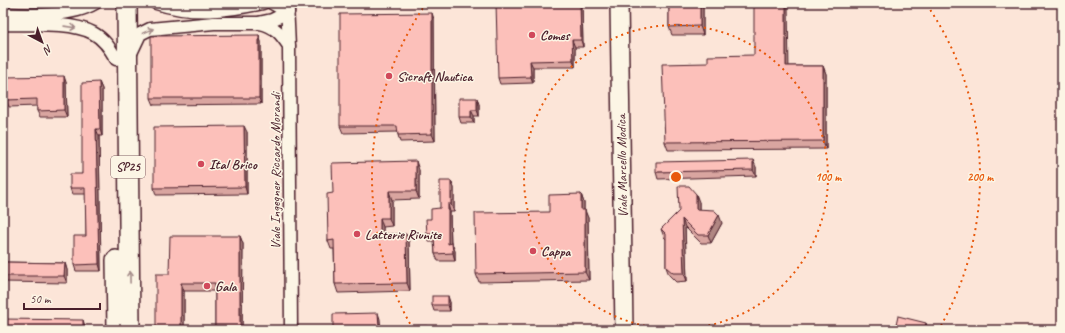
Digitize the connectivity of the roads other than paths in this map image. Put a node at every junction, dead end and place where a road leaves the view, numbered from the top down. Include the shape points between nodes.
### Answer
1 (95, 3) edge
2 (115, 3) edge
3 (127, 3) edge
4 (156, 3) edge
5 (272, 3) edge
6 (619, 3) edge
7 (259, 4) edge
8 (288, 6) edge
9 (3, 14) edge
10 (258, 23) junction
11 (3, 24) edge
12 (289, 46) junction
13 (121, 60) junction
14 (117, 330) edge
15 (130, 330) edge
16 (291, 330) edge
17 (624, 330) edge

1 - 9 street via 75,11 33,15
2 - 13 main road, SP25
3 - 13 main road, SP25
4 - 7 street via 174,9 208,12
5 - 8 street
6 - 17 street, Viale Marcello Modica
8 - 10 street via 272,20
8 - 12 street, Viale Ingegner Riccardo Morandi
10 - 12 street via 270,25
13 -> 10 street via 140,34 150,29 214,23
11 -> 13 street via 85,30 105,42
12 - 16 street, Viale Ingegner Riccardo Morandi
13 - 14 main road, SP25
15 -> 13 main road, SP25

